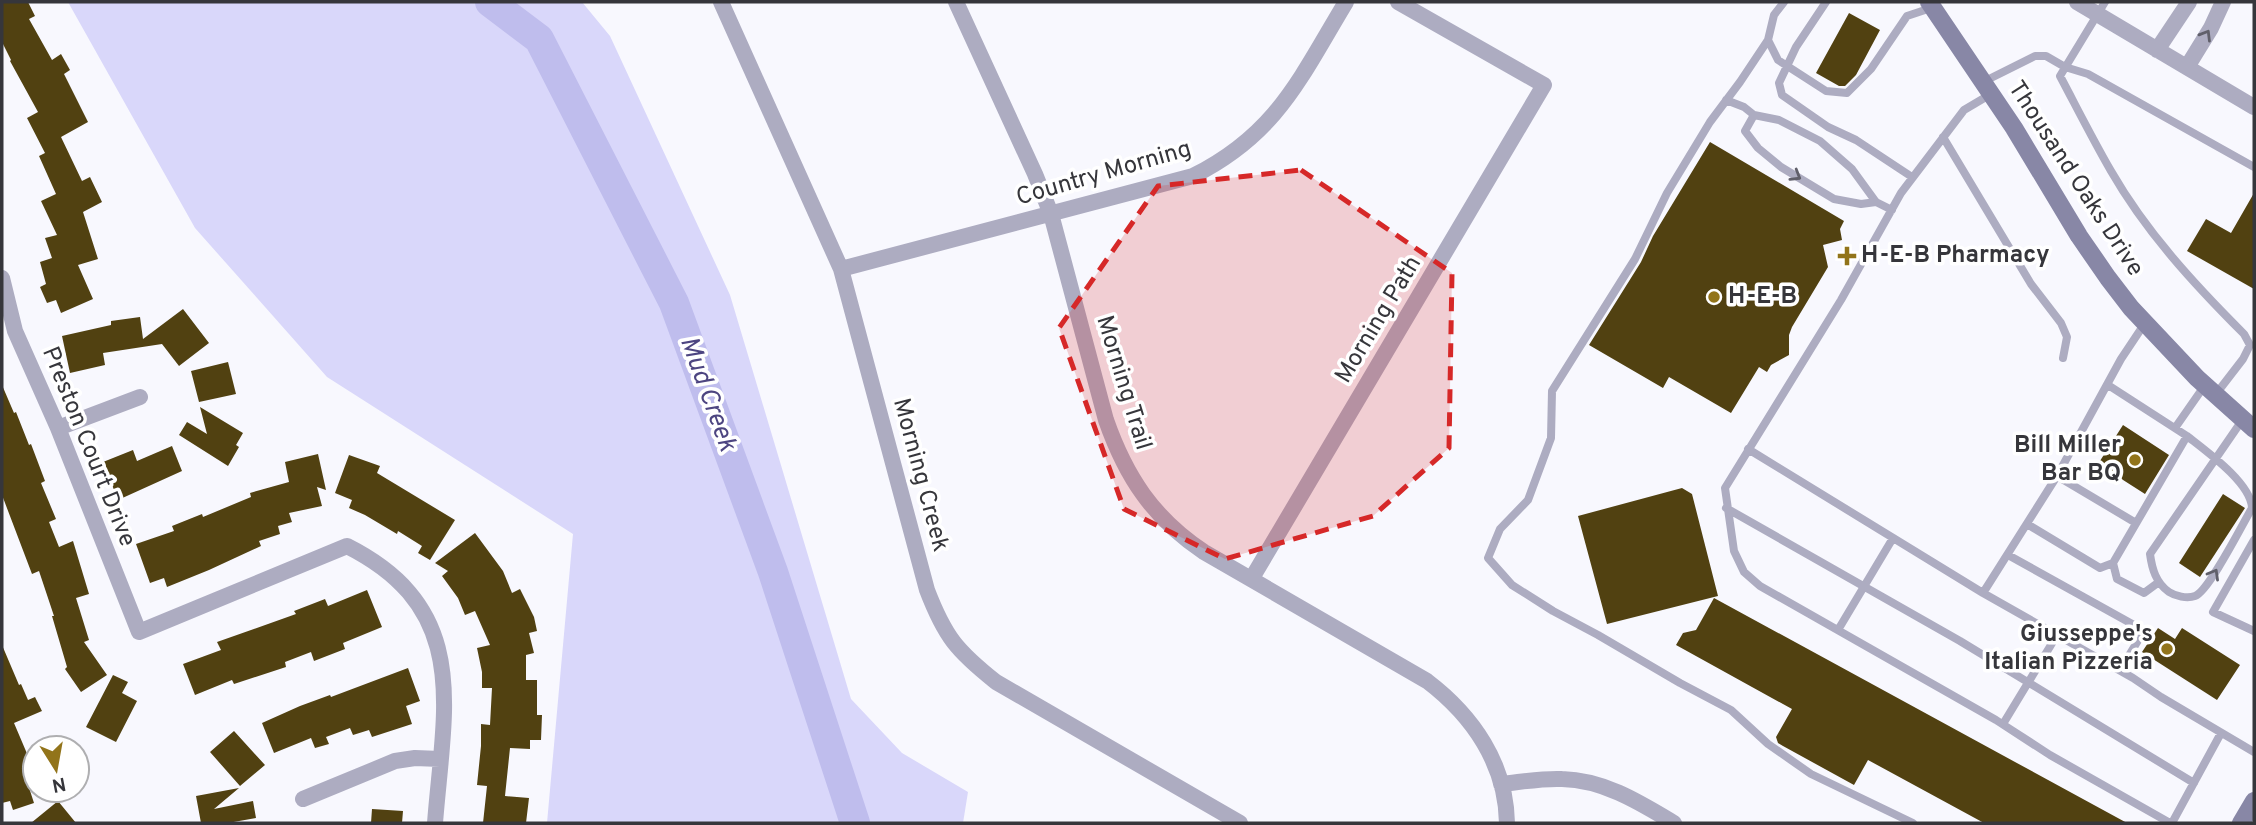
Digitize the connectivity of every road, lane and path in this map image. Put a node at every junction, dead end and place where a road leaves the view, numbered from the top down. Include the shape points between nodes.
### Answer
1 (721, 2) edge
2 (956, 2) edge
3 (1346, 2) edge
4 (1398, 2) edge
5 (1784, 2) edge
6 (1826, 2) edge
7 (2077, 2) edge
8 (2189, 2) edge
9 (2223, 2) edge
10 (1936, 4) edge
11 (2101, 8) edge
12 (1768, 40) junction
13 (2157, 50) junction
14 (1788, 66) junction
15 (2065, 67) junction
16 (2187, 67) junction
17 (1987, 88) junction
18 (1726, 100) junction
19 (2254, 107) edge
20 (1754, 115) junction
21 (1943, 136) junction
22 (2254, 167) edge
23 (1912, 177) junction
24 (1876, 202) junction
25 (1892, 210) junction
26 (1051, 214) junction
27 (841, 270) junction
28 (2, 278) edge
29 (2145, 323) junction
30 (2063, 358) dead end
31 (2108, 386) junction
32 (2210, 390) junction
33 (140, 397) dead end
34 (2249, 424) edge
35 (58, 428) junction
36 (2175, 428) junction
37 (2187, 436) junction
38 (1748, 449) junction
39 (2216, 459) junction
40 (2057, 476) junction
41 (1726, 508) junction
42 (2136, 523) junction
43 (2027, 524) junction
44 (1893, 538) junction
45 (2254, 540) edge
46 (2008, 555) junction
47 (2113, 563) junction
48 (1252, 578) junction
49 (2159, 582) junction
50 (1864, 586) junction
51 (1983, 593) junction
52 (1838, 629) junction
53 (2254, 631) edge
54 (2057, 635) junction
55 (2120, 670) junction
56 (2029, 682) junction
57 (2003, 724) junction
58 (2221, 733) junction
59 (2254, 752) edge
60 (440, 759) junction
61 (2194, 783) junction
62 (1501, 784) junction
63 (303, 799) dead end
64 (2254, 801) edge
65 (435, 823) edge
66 (1240, 823) edge
67 (1507, 823) edge
68 (1674, 823) edge
69 (1913, 823) edge
70 (2171, 823) edge
71 (2241, 823) edge

1 - 27 street, Morning Creek
2 - 26 street, Morning Trail
3 - 26 street, Country Morning via 1284,104 1234,153 1193,176
4 - 48 street, Morning Path via 1544,85
5 - 12 lane via 1774,15
6 - 14 lane
7 - 11 street
8 - 13 street
16 -> 9 street
10 - 14 lane via 1907,16 1871,69 1847,93 1826,91
10 - 17 main road, Thousand Oaks Drive
11 - 13 street
11 - 15 lane
12 - 14 lane via 1778,60
12 - 18 lane
13 - 16 street
14 - 23 lane via 1779,83 1782,95
15 - 17 lane via 2046,56 2035,56
15 - 22 lane via 2088,74
15 - 32 lane via 2060,76 2112,173 2173,259 2250,345 2243,359
16 - 19 street
17 - 21 lane
17 - 29 main road, Thousand Oaks Drive via 2079,236
18 - 20 lane
18 - 69 lane via 1552,391 1551,438 1528,499 1500,529 1488,558 1512,585 1731,710 1811,774
20 - 24 lane via 1779,120 1821,141 1852,169
20 -> 24 lane via 1745,131 1781,167 1833,199
21 - 23 lane
21 - 30 lane via 2031,284 2061,323 2067,337
23 - 25 lane
24 - 25 lane
25 - 38 lane
26 - 27 street, Country Morning
26 - 48 street, Morning Trail via 1106,420 1128,472 1171,527 1204,552
27 - 66 street, Morning Creek via 927,590 947,634 966,658 996,682
28 - 35 street, Preston Court Drive via 15,331
29 - 31 lane
29 - 32 main road, Thousand Oaks Drive
31 - 36 lane
31 - 40 lane
32 - 34 main road, Thousand Oaks Drive
32 - 36 lane
33 - 35 street
34 - 39 lane
35 - 60 street, Preston Court Drive via 139,632 347,546 383,567 418,603 438,644 445,702
36 - 37 lane
37 - 39 lane
37 - 42 lane
38 - 41 lane via 1725,488
38 - 44 lane
39 - 49 lane via 2150,554
49 -> 39 lane via 2176,596 2195,596 2207,586 2252,508 2247,492
40 - 42 lane
40 - 43 lane
41 - 50 lane
41 - 52 lane via 1734,551 1744,572 1760,586
42 - 47 lane
43 - 46 lane
43 - 47 lane via 2100,568
44 - 50 lane
44 - 51 lane
45 - 53 lane via 2213,612
46 - 51 lane
46 - 55 lane via 2134,625 2139,639
47 - 49 lane via 2116,579 2144,593
48 - 62 street, Morning Trail via 1445,694 1486,744
50 - 52 lane
50 - 56 lane
51 - 54 lane
52 - 57 lane
54 - 55 lane
54 - 56 lane
55 - 58 lane
56 - 57 lane
56 - 61 lane
57 - 70 lane
58 - 59 lane
58 - 61 lane
60 - 63 street via 395,761
60 - 65 street
61 - 70 lane
62 - 67 street, Morning Trail
62 - 68 street via 1559,779 1605,786
64 - 71 main road

